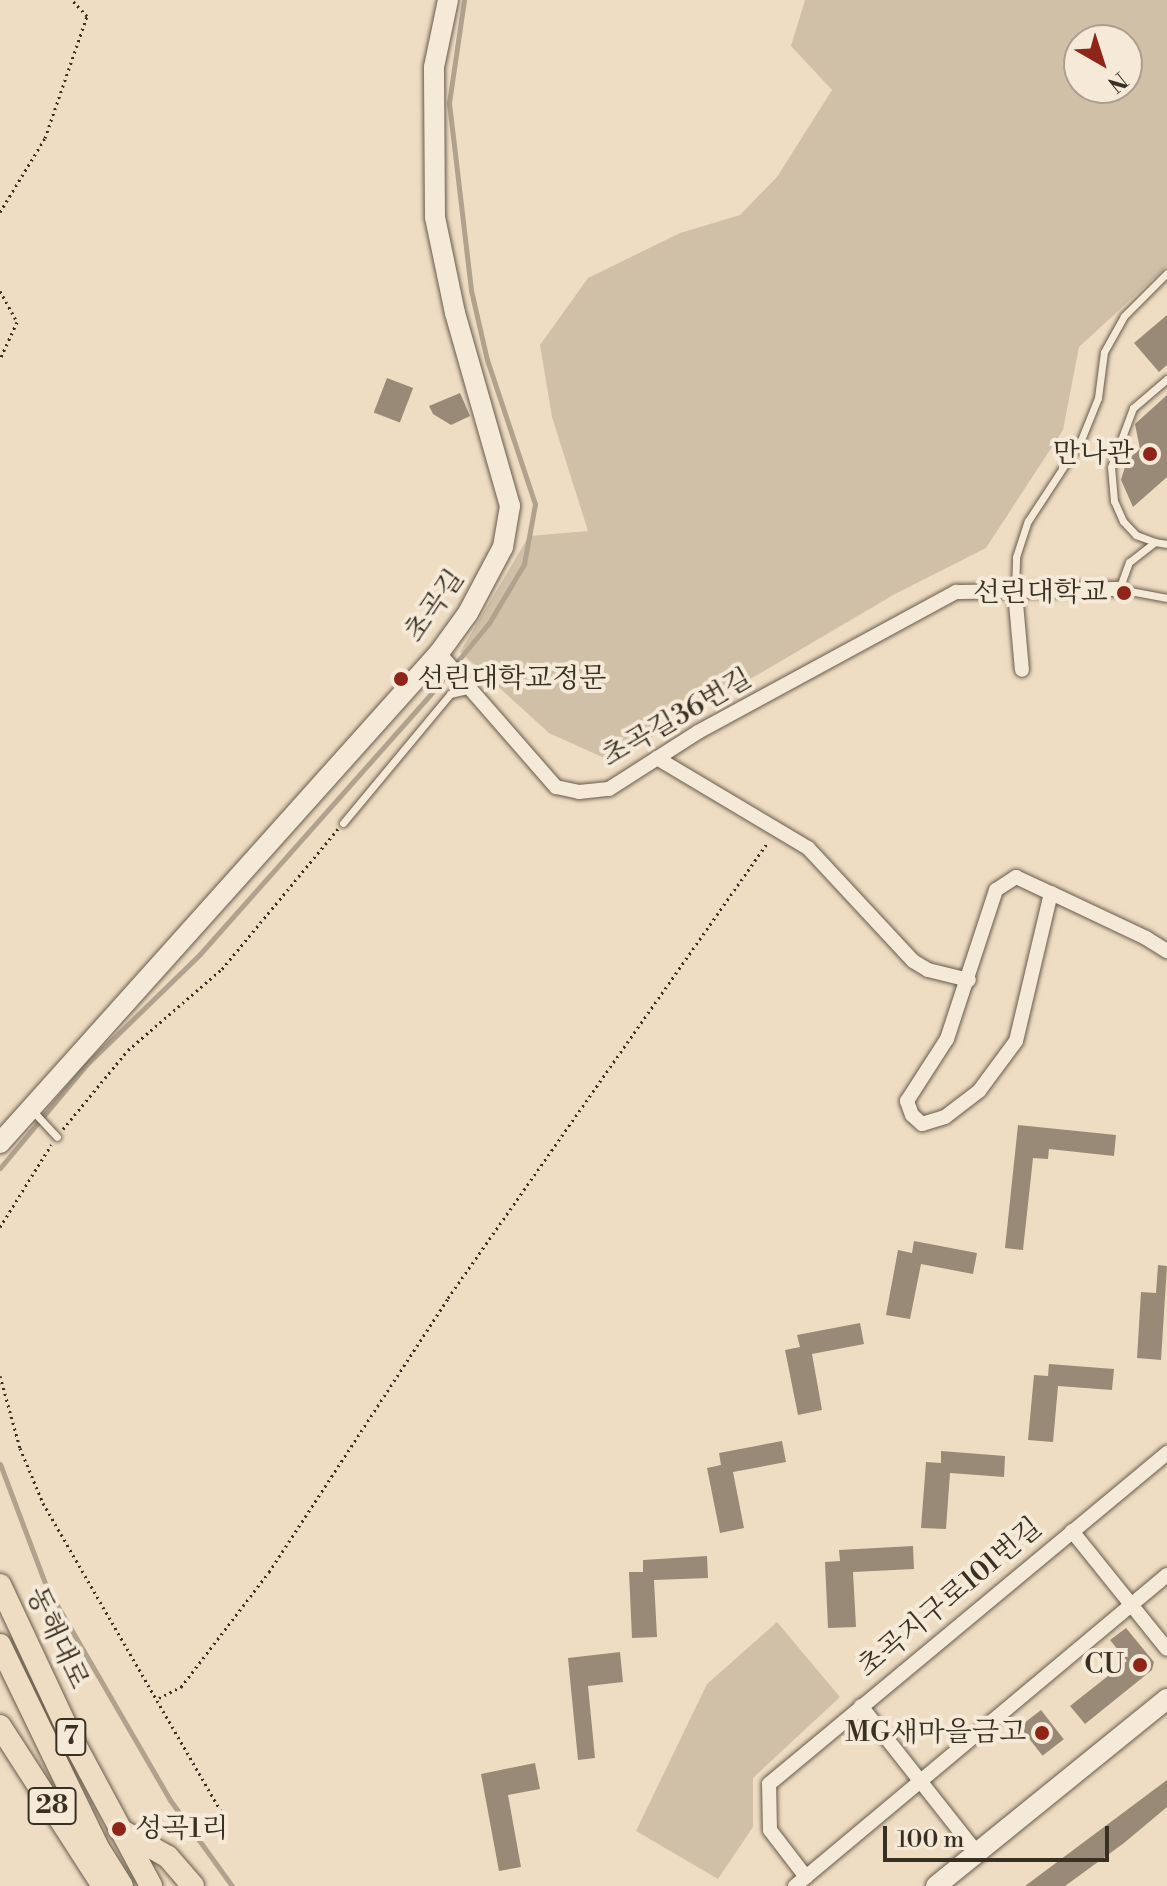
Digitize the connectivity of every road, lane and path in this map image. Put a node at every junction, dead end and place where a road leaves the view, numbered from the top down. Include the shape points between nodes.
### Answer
1 (72, 0) edge
2 (448, 0) edge
3 (0, 212) edge
4 (1167, 273) edge
5 (0, 291) edge
6 (0, 359) edge
7 (1167, 379) edge
8 (1155, 542) junction
9 (1167, 544) edge
10 (1119, 589) junction
11 (1015, 592) junction
12 (1167, 598) edge
13 (444, 658) junction
14 (1022, 670) dead end
15 (476, 688) junction
16 (657, 758) junction
17 (343, 823) joint
18 (777, 828) junction
19 (1051, 893) junction
20 (1167, 951) edge
21 (969, 980) junction
22 (30, 1108) junction
23 (57, 1137) junction
24 (0, 1143) edge
25 (0, 1227) edge
26 (0, 1376) edge
27 (1167, 1453) edge
28 (1072, 1531) junction
29 (1167, 1575) edge
30 (0, 1585) edge
31 (1131, 1604) junction
32 (0, 1645) edge
33 (1167, 1649) edge
34 (159, 1698) junction
35 (1167, 1699) edge
36 (861, 1706) junction
37 (0, 1726) edge
38 (920, 1781) junction
39 (225, 1818) dead end
40 (119, 1829) junction
41 (977, 1853) junction
42 (800, 1881) edge
43 (103, 1886) edge
44 (122, 1886) edge
45 (151, 1886) edge
46 (193, 1886) edge
47 (936, 1886) edge

1 - 3 path via 87,16 45,138
2 - 13 street, 초곡길 via 434,67 435,217 455,313 510,506 503,547
4 - 11 lane via 1124,316 1104,352 1098,398 1081,440 1028,521 1016,557
5 - 6 path via 17,322
7 - 8 lane via 1133,408 1111,467 1114,501 1123,521 1136,535
8 - 9 lane
8 - 10 lane via 1129,562
10 - 11 street, 초곡길36번길
10 - 12 lane
11 - 14 street
11 - 16 street, 초곡길36번길 via 956,592
13 - 15 street, 초곡길36번길
13 - 22 street, 초곡길
15 - 16 street, 초곡길36번길 via 556,787 579,792 609,789
15 - 17 lane via 450,694
16 - 18 street
17 - 23 path via 222,969 128,1050
18 - 21 street via 839,876 913,961
18 - 34 path via 448,1298 269,1572 181,1687
19 - 20 street
19 - 21 street via 1016,877 996,890
19 - 21 street via 1016,1041 979,1091 945,1117 922,1124 907,1101 947,1039
22 - 23 lane
22 - 24 street, 초곡길
23 - 25 path
26 - 34 path via 20,1448 43,1503
27 - 28 street, 초곡지구로101번길
28 - 31 street
28 - 36 street, 초곡지구로101번길
29 - 31 street, 초곡지구로101번길
30 - 40 main road, 동해대로 / 7
31 - 33 street
31 - 38 street, 초곡지구로101번길
32 - 44 main road, 동해대로 / 7 via 97,1846
34 - 39 path via 184,1752
35 - 41 street
36 - 38 street, 초곡지구로101번길
36 - 42 street, 초곡지구로101번길 via 769,1784 770,1830
37 - 43 main road, 28
38 - 41 street, 초곡지구로101번길
38 - 42 street, 초곡지구로101번길
40 - 45 main road, 동해대로 / 7
40 - 46 main road via 168,1857
41 - 47 street

